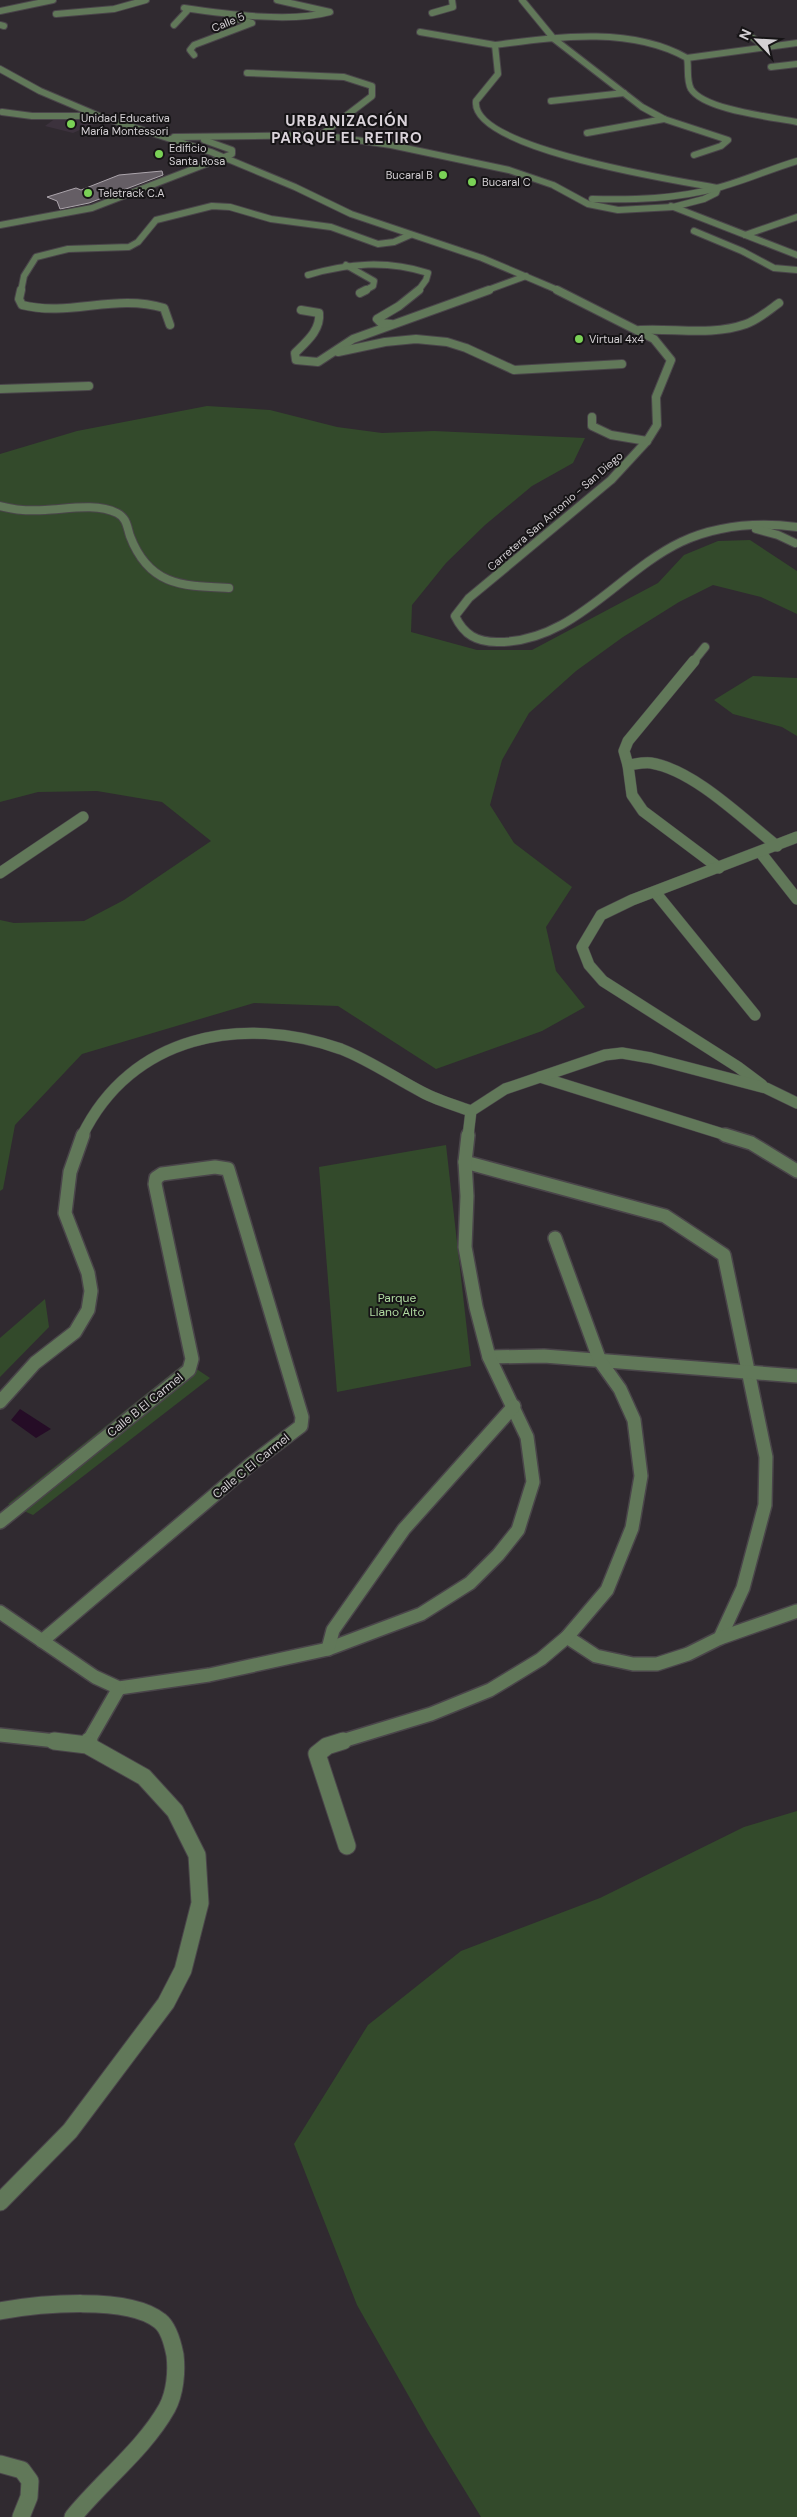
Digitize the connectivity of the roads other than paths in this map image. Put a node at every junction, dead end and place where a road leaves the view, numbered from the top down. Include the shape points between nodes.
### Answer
1 (52, 0) edge
2 (146, 0) edge
3 (189, 0) edge
4 (277, 0) edge
5 (452, 0) edge
6 (522, 0) edge
7 (183, 8) junction
8 (0, 11) edge
9 (432, 13) dead end
10 (56, 14) dead end
11 (174, 25) dead end
12 (420, 32) dead end
13 (746, 33) dead end
14 (554, 39) junction
15 (797, 43) edge
16 (495, 45) junction
17 (783, 46) junction
18 (768, 48) junction
19 (795, 52) dead end
20 (194, 56) dead end
21 (687, 58) junction
22 (797, 64) edge
23 (771, 67) dead end
24 (0, 69) edge
25 (247, 73) dead end
26 (624, 93) junction
27 (551, 100) dead end
28 (2, 112) dead end
29 (99, 116) junction
30 (664, 119) junction
31 (797, 122) edge
32 (588, 133) dead end
33 (321, 135) junction
34 (192, 136) junction
35 (235, 136) junction
36 (164, 137) junction
37 (226, 147) junction
38 (210, 152) junction
39 (694, 155) dead end
40 (224, 157) junction
41 (797, 161) edge
42 (718, 188) junction
43 (582, 199) junction
44 (657, 200) junction
45 (673, 207) junction
46 (797, 217) edge
47 (0, 225) edge
48 (694, 231) dead end
49 (410, 234) junction
50 (745, 235) junction
51 (797, 255) edge
52 (346, 265) junction
53 (797, 270) edge
54 (308, 274) dead end
55 (526, 276) junction
56 (360, 293) dead end
57 (779, 303) dead end
58 (301, 310) dead end
59 (391, 324) junction
60 (170, 325) dead end
61 (640, 330) junction
62 (333, 353) junction
63 (622, 364) dead end
64 (89, 386) dead end
65 (0, 389) edge
66 (592, 416) dead end
67 (647, 441) junction
68 (0, 506) edge
69 (726, 528) junction
70 (797, 529) edge
71 (796, 544) edge
72 (228, 588) dead end
73 (705, 647) dead end
74 (628, 765) junction
75 (83, 817) dead end
76 (797, 837) edge
77 (777, 846) junction
78 (760, 852) junction
79 (719, 868) junction
80 (0, 873) edge
81 (655, 892) junction
82 (797, 899) edge
83 (755, 1015) dead end
84 (540, 1077) junction
85 (766, 1088) junction
86 (797, 1103) edge
87 (471, 1111) junction
88 (465, 1162) junction
89 (797, 1171) edge
90 (155, 1184) joint
91 (556, 1238) dead end
92 (489, 1357) junction
93 (600, 1361) junction
94 (750, 1372) junction
95 (797, 1376) edge
96 (0, 1402) edge
97 (514, 1406) junction
98 (0, 1522) edge
99 (797, 1611) edge
100 (0, 1612) edge
101 (567, 1637) junction
102 (720, 1638) junction
103 (42, 1641) junction
104 (328, 1649) junction
105 (119, 1688) junction
106 (0, 1735) edge
107 (87, 1745) junction
108 (346, 1846) dead end
109 (0, 2202) edge
110 (0, 2311) edge
111 (0, 2464) edge
112 (21, 2517) edge
113 (73, 2517) edge

1 - 8 street
2 - 10 street via 114,9
3 - 7 street via 189,5
4 - 7 street via 330,12 312,15 226,14
5 - 9 street via 453,7
6 - 14 street
7 - 11 street
7 - 20 street, Calle 5 via 252,23 191,47
12 - 16 street
13 - 18 street
14 - 16 street
14 - 21 street via 594,37 645,42 674,50
14 - 26 street
15 - 17 street
16 - 42 street via 498,74 480,91 474,103 478,115 494,128 575,159
17 - 18 street
17 - 19 street
18 - 21 street
21 - 31 street via 689,82 696,96 719,105
22 - 23 street
24 - 29 street, Carretera San Antonio - San Diego via 40,91
25 - 33 street via 344,77 372,86 372,96
26 - 27 street
26 - 30 street
28 - 29 street via 32,116
29 - 36 street, Carretera San Antonio - San Diego
30 - 32 street
30 - 39 street via 728,140 721,146
33 - 35 street
33 - 43 street via 491,165 553,185
34 - 35 street
34 - 36 street
34 - 37 street
35 - 37 street
36 - 38 street, Carretera San Antonio - San Diego
37 - 38 street
37 - 40 street via 233,151
38 - 40 street, Carretera San Antonio - San Diego
40 - 47 street via 92,208
40 - 49 street, Carretera San Antonio - San Diego via 351,214
41 - 42 street
42 - 44 street
42 - 45 street via 716,193 704,199
43 - 44 street
43 - 45 street via 588,204 618,210
44 - 45 street
45 - 50 street
46 - 50 street
48 - 53 street via 744,251 762,264
49 - 55 street, Carretera San Antonio - San Diego
49 - 60 street via 394,242 378,244 331,227 271,219 230,207 212,206 156,220 138,242 129,247 68,249 44,254 36,257 24,276 19,299 28,308 45,310 135,300 164,308
50 - 51 street
52 - 54 street
52 - 56 street via 374,281 373,286
52 - 59 street via 384,263 428,273 428,280 421,288 393,311 377,319
55 - 59 street
55 - 61 street, Carretera San Antonio - San Diego
57 - 61 street via 748,323 715,331
58 - 62 street via 319,314 321,318 319,326 295,353 296,360 318,362
59 - 62 street via 353,339
61 - 67 street, Carretera San Antonio - San Diego via 654,339 671,360 655,397 653,408 657,425
62 - 63 street via 415,338 461,346 486,355 501,367 514,370
64 - 65 street
66 - 67 street via 592,426 596,429
67 - 69 street, Carretera San Antonio - San Diego via 599,491 470,598 454,616 463,632 482,641 503,644 538,636 579,615 659,554 691,538
68 - 72 street via 25,512 94,508 116,513 126,520 131,537 151,571 162,581
69 - 70 street, Carretera San Antonio - San Diego via 763,524
69 - 71 street, Carretera San Antonio - San Diego via 762,530
70 - 71 street via 790,536
73 - 74 street via 628,741 624,751
74 - 77 street via 651,763 706,789
74 - 79 street via 632,795 643,811
75 - 80 street
76 - 77 street
77 - 78 street
78 - 79 street
78 - 82 street
79 - 81 street
81 - 83 street
81 - 85 street via 601,915 582,947 588,965 603,982
84 - 85 street via 605,1055 622,1053
84 - 87 street via 505,1089
84 - 89 street via 751,1143
85 - 86 street
87 - 88 street
87 - 96 street via 435,1098 340,1049 287,1037 249,1035 205,1039 173,1047 147,1061 118,1086 95,1115 76,1146 69,1173 65,1216 84,1258 92,1290 88,1312 72,1336 42,1356
88 - 92 street via 465,1247
88 - 94 street via 665,1216 724,1255
90 - 98 street, Calle B El Carmel via 192,1359 188,1370
90 - 103 street, Calle C El Carmel via 156,1178 162,1174 215,1167 228,1169 302,1417 301,1426 251,1464
91 - 93 street
92 - 93 street via 544,1356
92 - 97 street
93 - 94 street
93 - 101 street via 620,1389 634,1420 641,1476 632,1528 607,1590
94 - 95 street
94 - 102 street via 766,1457 765,1505 743,1588
97 - 104 street via 404,1529 333,1630
97 - 104 street via 527,1437 533,1482 518,1530 498,1555 462,1588 421,1614
99 - 102 street
100 - 103 street
101 - 102 street via 596,1656 633,1664 657,1664 688,1654
101 - 108 street via 541,1659 490,1690 430,1714 327,1746 317,1754
103 - 105 street via 95,1677
104 - 105 street via 209,1675
105 - 107 street
106 - 107 street
107 - 109 street via 144,1777 175,1811 197,1855 200,1903 183,1970 166,2003 70,2131
110 - 113 street via 61,2305 140,2310 160,2320 169,2336 177,2365 168,2406
111 - 112 street via 25,2471 31,2483 31,2496

